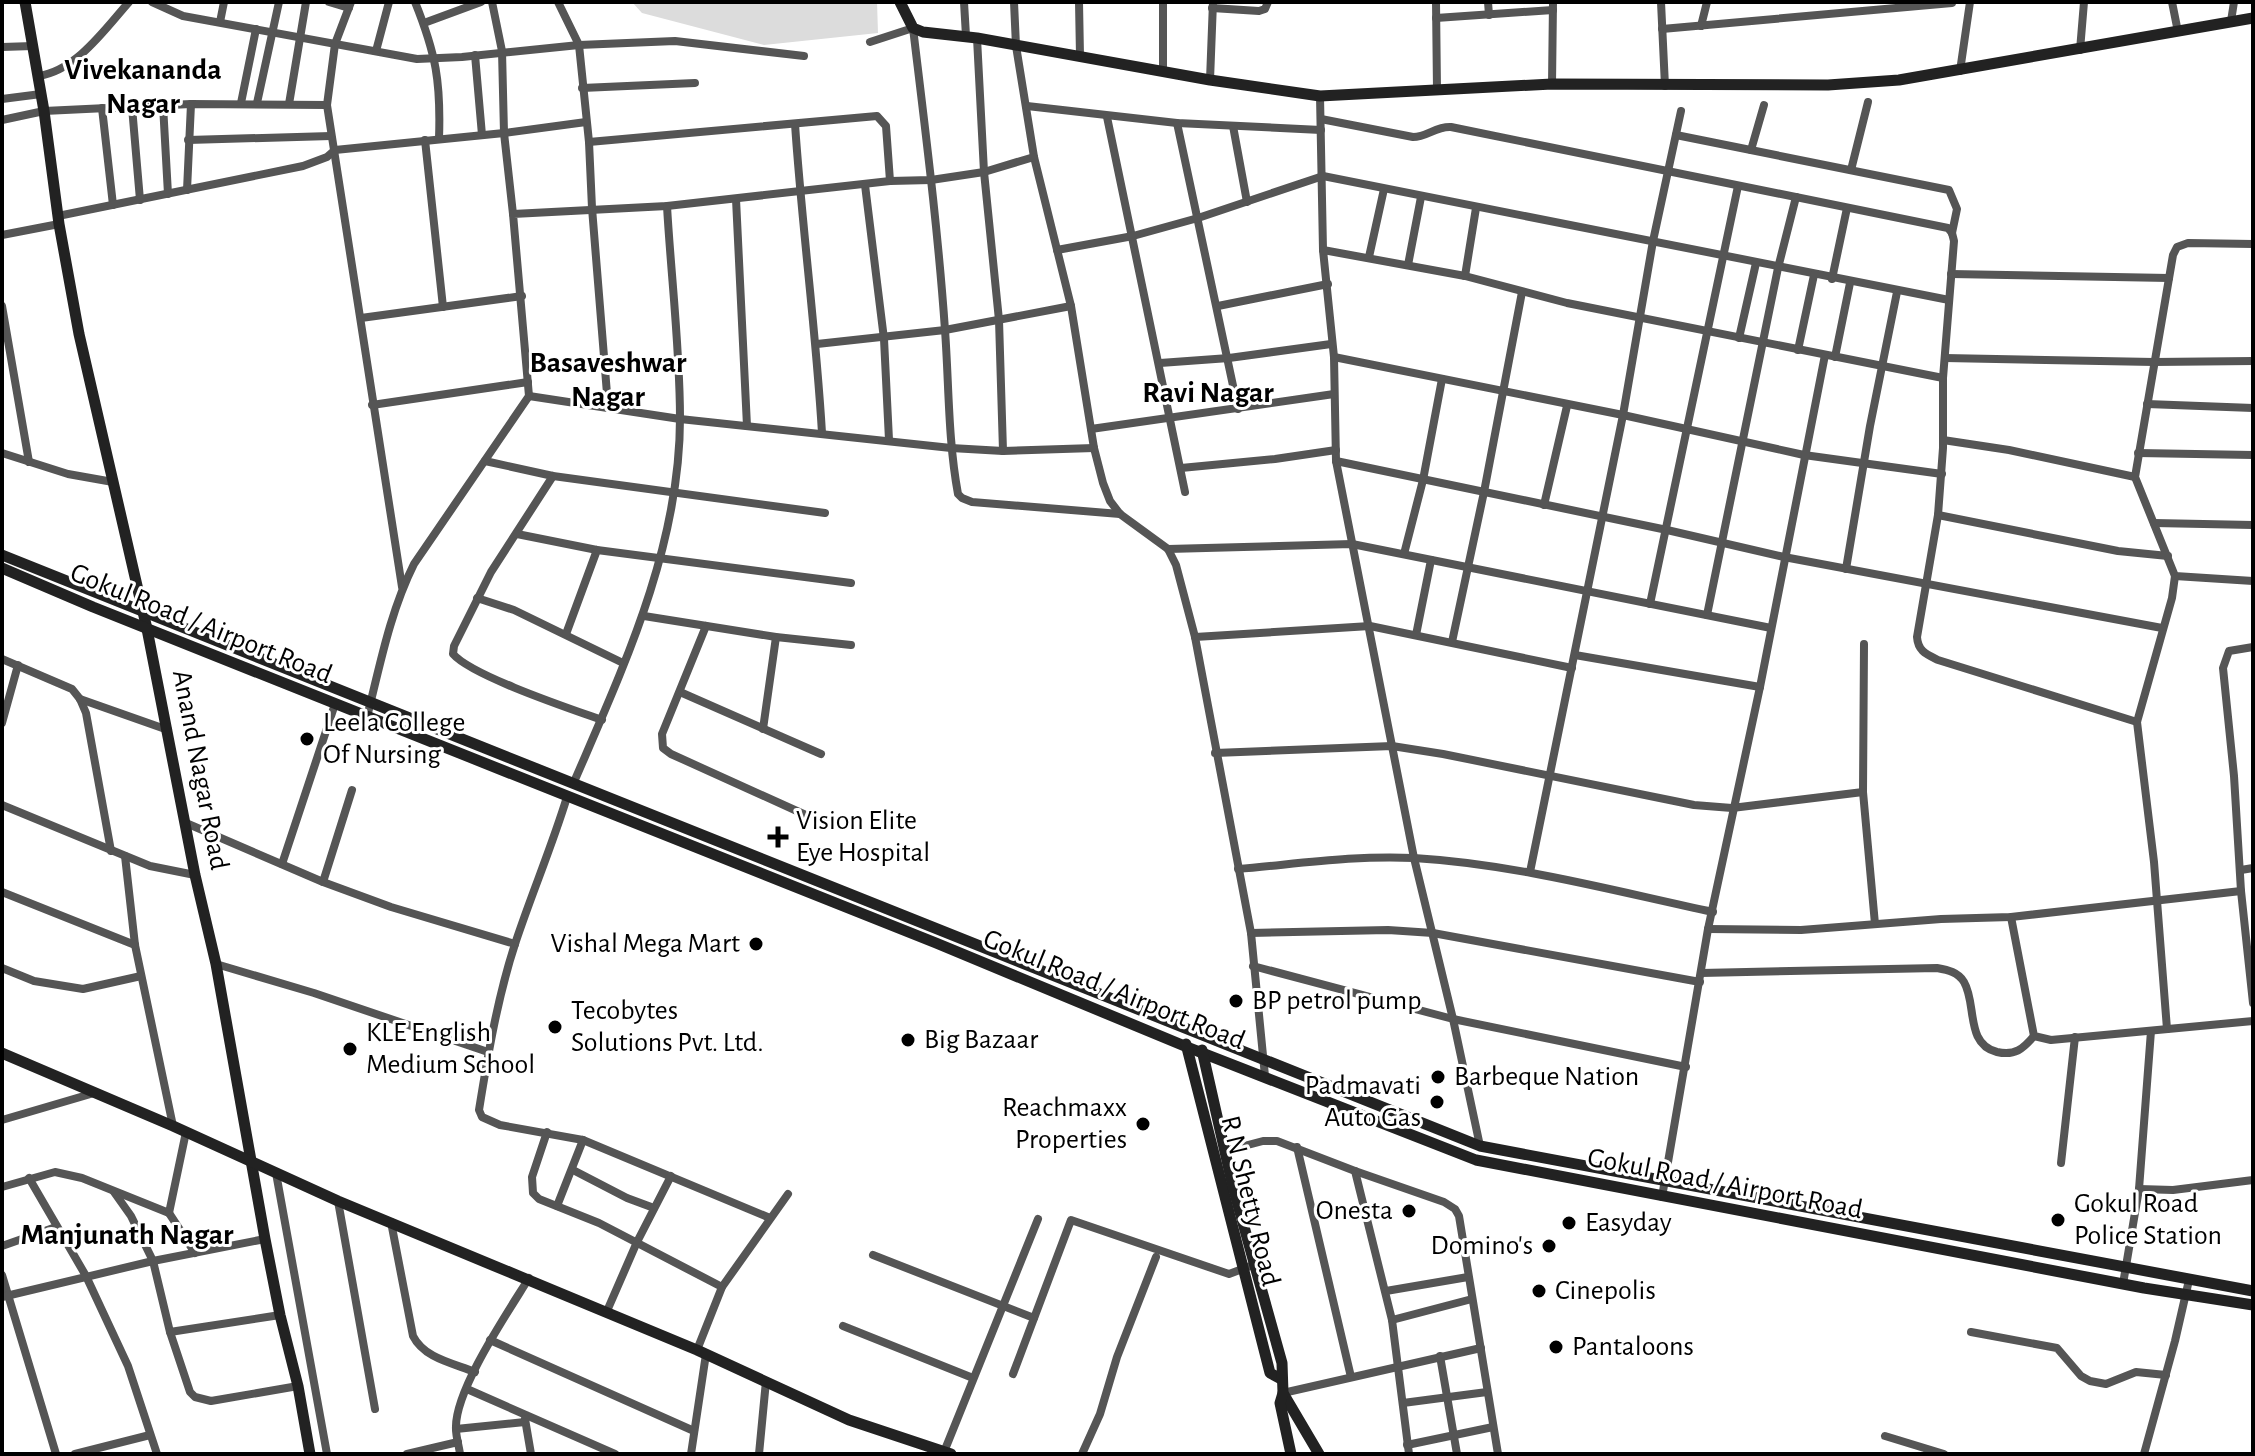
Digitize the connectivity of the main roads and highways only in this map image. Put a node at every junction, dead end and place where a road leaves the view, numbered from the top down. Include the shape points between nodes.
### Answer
1 (25, 2) edge
2 (900, 2) edge
3 (2253, 18) edge
4 (2, 555) edge
5 (2, 568) edge
6 (142, 610) junction
7 (147, 629) junction
8 (1185, 1028) junction
9 (1199, 1034) junction
10 (1187, 1047) junction
11 (2, 1053) edge
12 (1202, 1053) junction
13 (1216, 1139) junction
14 (251, 1162) junction
15 (1248, 1266) junction
16 (2253, 1291) edge
17 (2253, 1305) edge
18 (1283, 1393) junction
19 (948, 1453) edge
20 (310, 1454) edge
21 (1291, 1454) edge
22 (1319, 1454) edge

1 - 6 main road, Anand Nagar Road via 79,334
2 - 3 main road via 913,28 923,32 1320,96 1552,84 1828,85 1899,80
4 - 6 main road, Gokul Road / Airport Road
5 - 7 main road, Gokul Road / Airport Road
6 - 7 main road, Anand Nagar Road
6 - 8 main road, Gokul Road / Airport Road
7 - 10 main road, Gokul Road / Airport Road
7 - 14 main road, Anand Nagar Road
8 - 9 main road, Gokul Road / Airport Road
8 - 10 main road, R N Shetty Road
9 - 12 main road, R N Shetty Road
9 - 16 main road, Gokul Road / Airport Road via 1480,1146
10 - 12 main road, Gokul Road / Airport Road
10 - 13 main road, R N Shetty Road
11 - 14 main road
12 - 13 main road, R N Shetty Road
12 - 17 main road, Gokul Road / Airport Road via 1476,1160
13 - 15 main road, R N Shetty Road
13 - 15 main road, R N Shetty Road via 1225,1151
14 - 19 main road via 607,1311 849,1420
14 - 20 main road, Anand Nagar Road
15 - 18 main road, R N Shetty Road via 1270,1373 1281,1379
18 - 21 main road via 1280,1403
18 - 22 main road, R N Shetty Road

